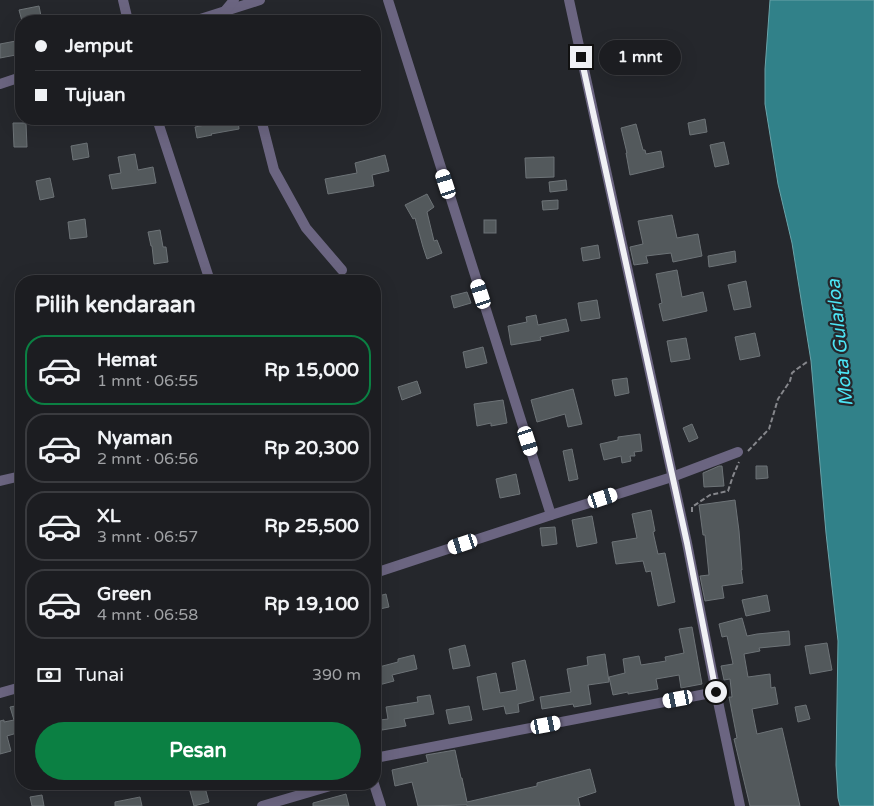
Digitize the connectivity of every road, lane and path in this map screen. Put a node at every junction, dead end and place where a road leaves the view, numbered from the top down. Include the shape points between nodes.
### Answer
1 (123, 0) edge
2 (234, 0) edge
3 (260, 0) edge
4 (388, 0) edge
5 (569, 0) edge
6 (127, 15) edge
7 (226, 15) edge
8 (227, 15) edge
9 (15, 79) edge
10 (0, 84) edge
11 (159, 125) edge
12 (263, 125) edge
13 (342, 270) dead end
14 (208, 275) edge
15 (738, 452) dead end
16 (672, 476) junction
17 (15, 477) edge
18 (0, 481) edge
19 (551, 515) junction
20 (381, 571) edge
21 (15, 688) edge
22 (716, 692) junction
23 (0, 693) edge
24 (381, 757) edge
25 (317, 790) edge
26 (376, 790) edge
27 (262, 806) edge
28 (381, 806) edge
29 (740, 806) edge

1 - 6 street
2 - 7 street
3 - 8 street
4 - 19 street
5 - 16 street
9 - 10 street
11 - 14 street
12 - 13 street via 274,170 306,228
15 - 16 street
16 - 19 street
16 - 22 street
17 - 18 street
19 - 20 street
21 - 23 street
22 - 24 street
22 - 29 street
25 - 27 street
26 - 28 street

